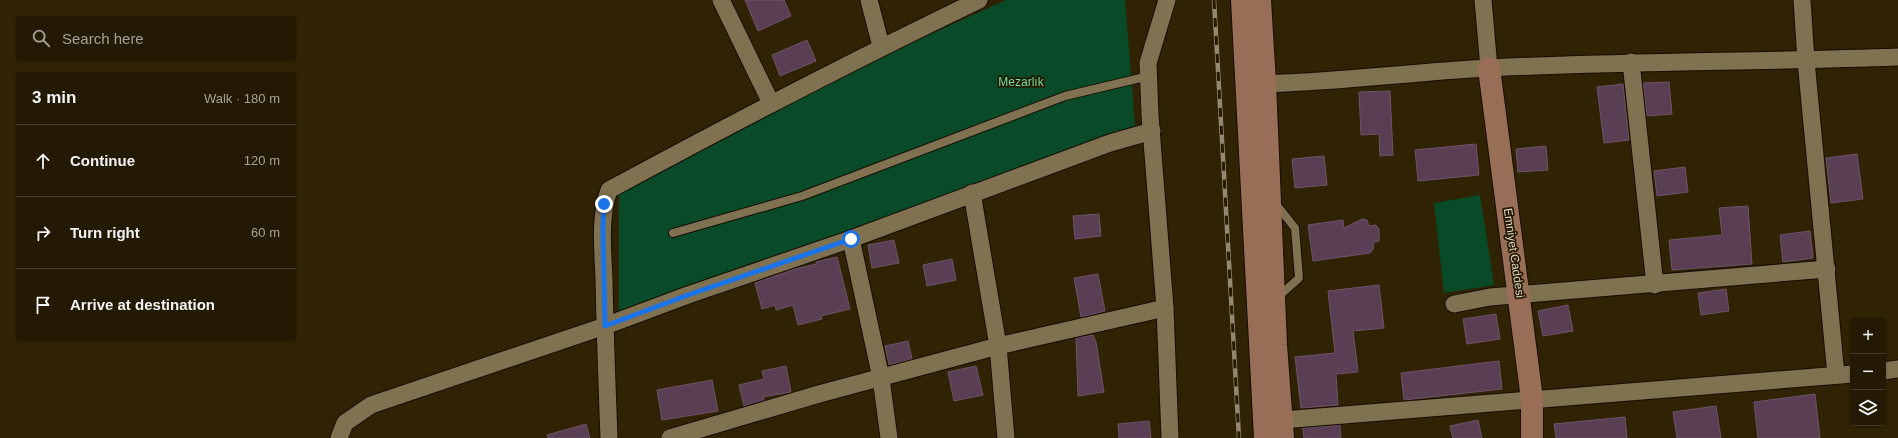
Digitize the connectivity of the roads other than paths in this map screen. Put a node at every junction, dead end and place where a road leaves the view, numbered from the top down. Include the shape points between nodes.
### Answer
1 (720, 0) edge
2 (869, 0) edge
3 (979, 0) edge
4 (1167, 0) edge
5 (1242, 0) edge
6 (1260, 0) edge
7 (1483, 0) edge
8 (1802, 0) edge
9 (881, 46) junction
10 (1898, 57) edge
11 (1806, 61) junction
12 (1631, 62) junction
13 (1489, 68) junction
14 (1149, 76) junction
15 (1256, 84) junction
16 (771, 103) junction
17 (1152, 131) junction
18 (972, 193) junction
19 (673, 233) dead end
20 (851, 239) junction
21 (1827, 269) junction
22 (1655, 284) junction
23 (1519, 295) junction
24 (1454, 304) dead end
25 (1166, 308) junction
26 (605, 326) junction
27 (998, 346) junction
28 (1898, 369) edge
29 (1886, 371) edge
30 (1850, 374) edge
31 (1836, 375) junction
32 (881, 378) junction
33 (1532, 399) junction
34 (1283, 429) edge
35 (339, 438) edge
36 (609, 438) edge
37 (670, 438) edge
38 (889, 438) edge
39 (1006, 438) edge
40 (1170, 438) edge
41 (1265, 438) edge
42 (1532, 438) edge

1 - 16 street
2 - 9 street
3 - 9 street
4 - 14 street via 1148,63
5 - 15 street
6 - 15 street
7 - 13 street
8 - 11 street
9 - 16 street
10 - 11 street
11 - 12 street
11 - 21 street
12 - 13 street
12 - 22 street
13 - 15 street
13 - 23 street, Emniyet Caddesi
14 - 17 street
14 - 19 lane via 1065,96 802,196
15 - 34 street via 1270,197
15 - 41 street
16 - 26 street via 609,190 604,204 603,227
17 - 18 street via 1110,143
17 - 25 street
18 - 20 street
18 - 27 street
20 - 26 street
20 - 32 street
21 - 22 street
21 - 31 street
22 - 23 street
23 - 24 street
23 - 33 street, Emniyet Caddesi
25 - 27 street
25 - 40 street
26 - 35 street via 371,405 345,423
26 - 36 street
27 - 32 street
27 - 39 street
28 - 29 street
30 - 31 street
31 - 33 street
32 - 37 street
32 - 38 street
33 - 34 street
33 - 42 street, Emniyet Caddesi

